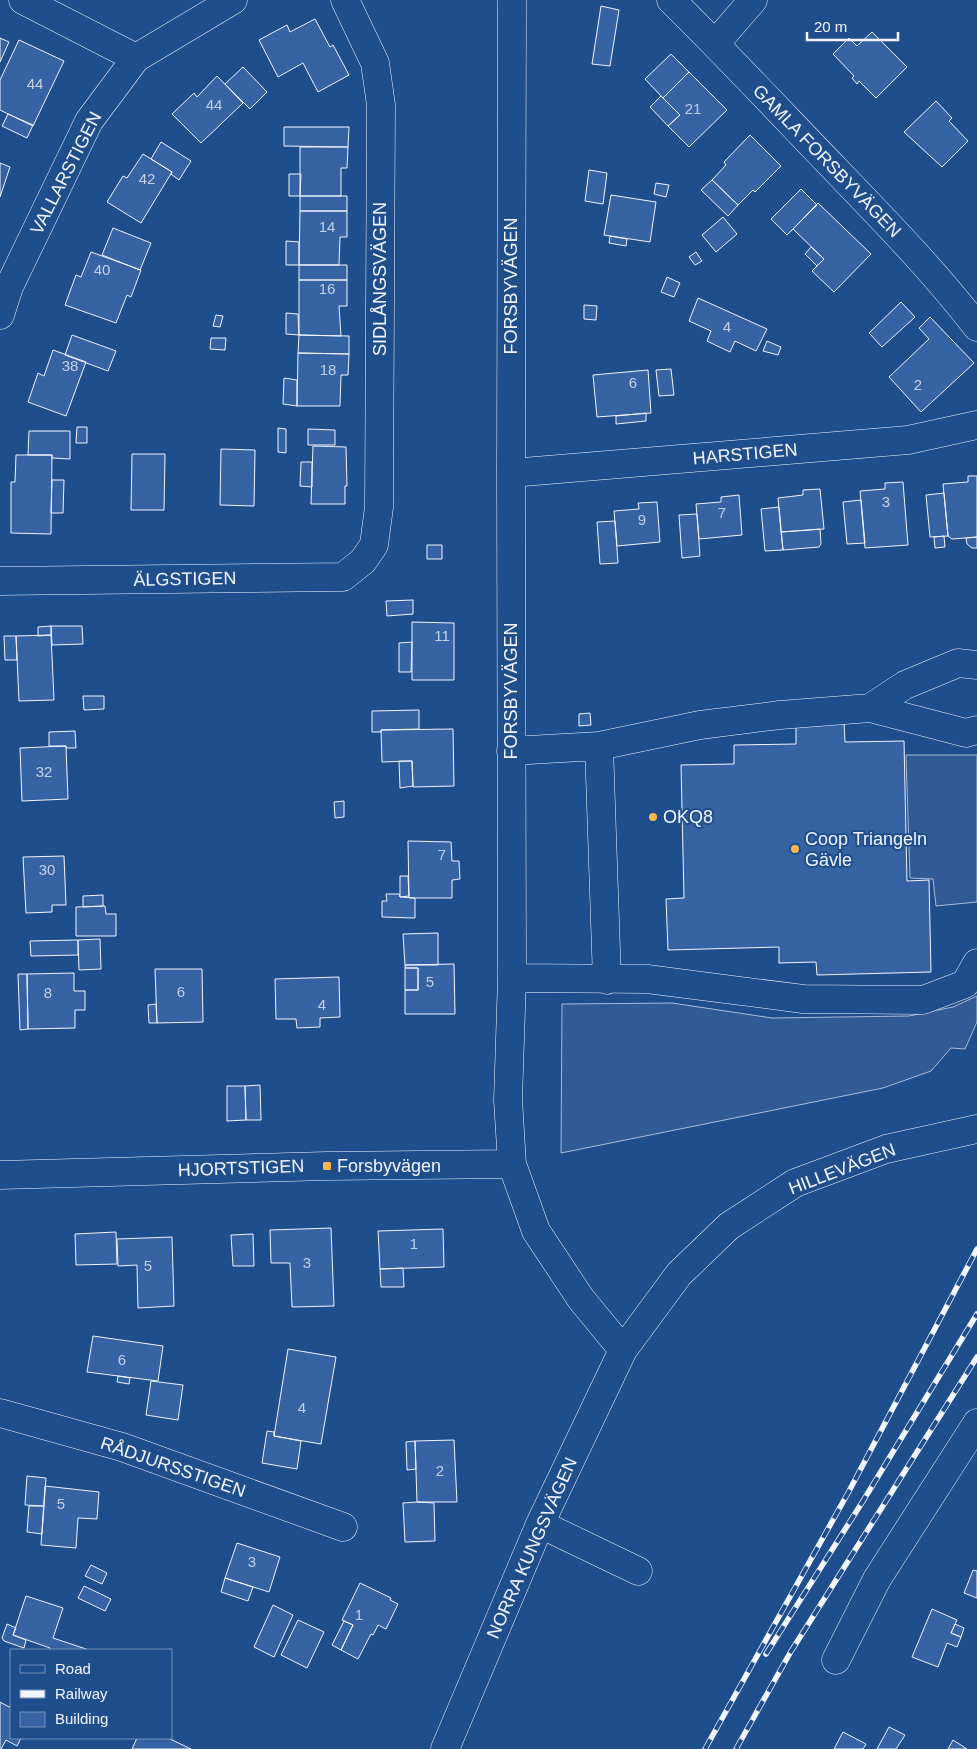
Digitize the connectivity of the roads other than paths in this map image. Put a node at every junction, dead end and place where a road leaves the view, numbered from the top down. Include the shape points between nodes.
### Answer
1 (23, 0) edge
2 (233, 0) edge
3 (345, 0) edge
4 (512, 0) edge
5 (671, 0) edge
6 (753, 0) edge
7 (715, 44) junction
8 (136, 58) junction
9 (4, 286) edge
10 (0, 315) edge
11 (977, 327) edge
12 (977, 425) edge
13 (510, 473) junction
14 (363, 561) joint
15 (0, 581) edge
16 (977, 665) edge
17 (870, 708) junction
18 (977, 730) edge
19 (599, 746) junction
20 (511, 751) junction
21 (977, 963) edge
22 (512, 978) junction
23 (607, 980) junction
24 (977, 1129) edge
25 (512, 1164) junction
26 (0, 1175) edge
27 (623, 1350) junction
28 (0, 1413) edge
29 (977, 1422) edge
30 (540, 1524) junction
31 (343, 1527) dead end
32 (638, 1571) dead end
33 (836, 1660) dead end
34 (445, 1749) edge

1 - 8 street
2 - 8 street, VALLARSTIGEN
3 - 14 street, SIDLÅNGSVÄGEN via 375,63 381,105 379,507 374,545
4 - 13 street, FORSBYVÄGEN
5 - 7 street, GAMLA FORSBYVÄGEN
6 - 7 street
7 - 11 street, GAMLA FORSBYVÄGEN via 908,245
8 - 9 street, VALLARSTIGEN via 89,122
9 - 10 street, VALLARSTIGEN
12 - 13 street, HARSTIGEN via 908,440
13 - 20 street, FORSBYVÄGEN
14 - 15 street, ÄLGSTIGEN via 343,577
16 - 17 street via 958,662 905,685
17 - 18 street via 966,733
17 - 19 street via 780,714 700,725
19 - 20 street
19 - 23 street
20 - 22 street, FORSBYVÄGEN
21 - 23 street via 965,984 923,1000 803,999 647,980
22 - 23 street
22 - 25 street, FORSBYVÄGEN via 508,1100
24 - 27 street, HILLEVÄGEN via 886,1149 795,1183 729,1226 678,1274
25 - 26 street, HJORTSTIGEN
25 - 27 street, FORSBYVÄGEN via 536,1231 581,1299
27 - 30 street, NORRA KUNGSVÄGEN
28 - 31 street, RÅDJURSSTIGEN via 122,1447
29 - 33 street via 877,1579
30 - 32 street
30 - 34 street, NORRA KUNGSVÄGEN

